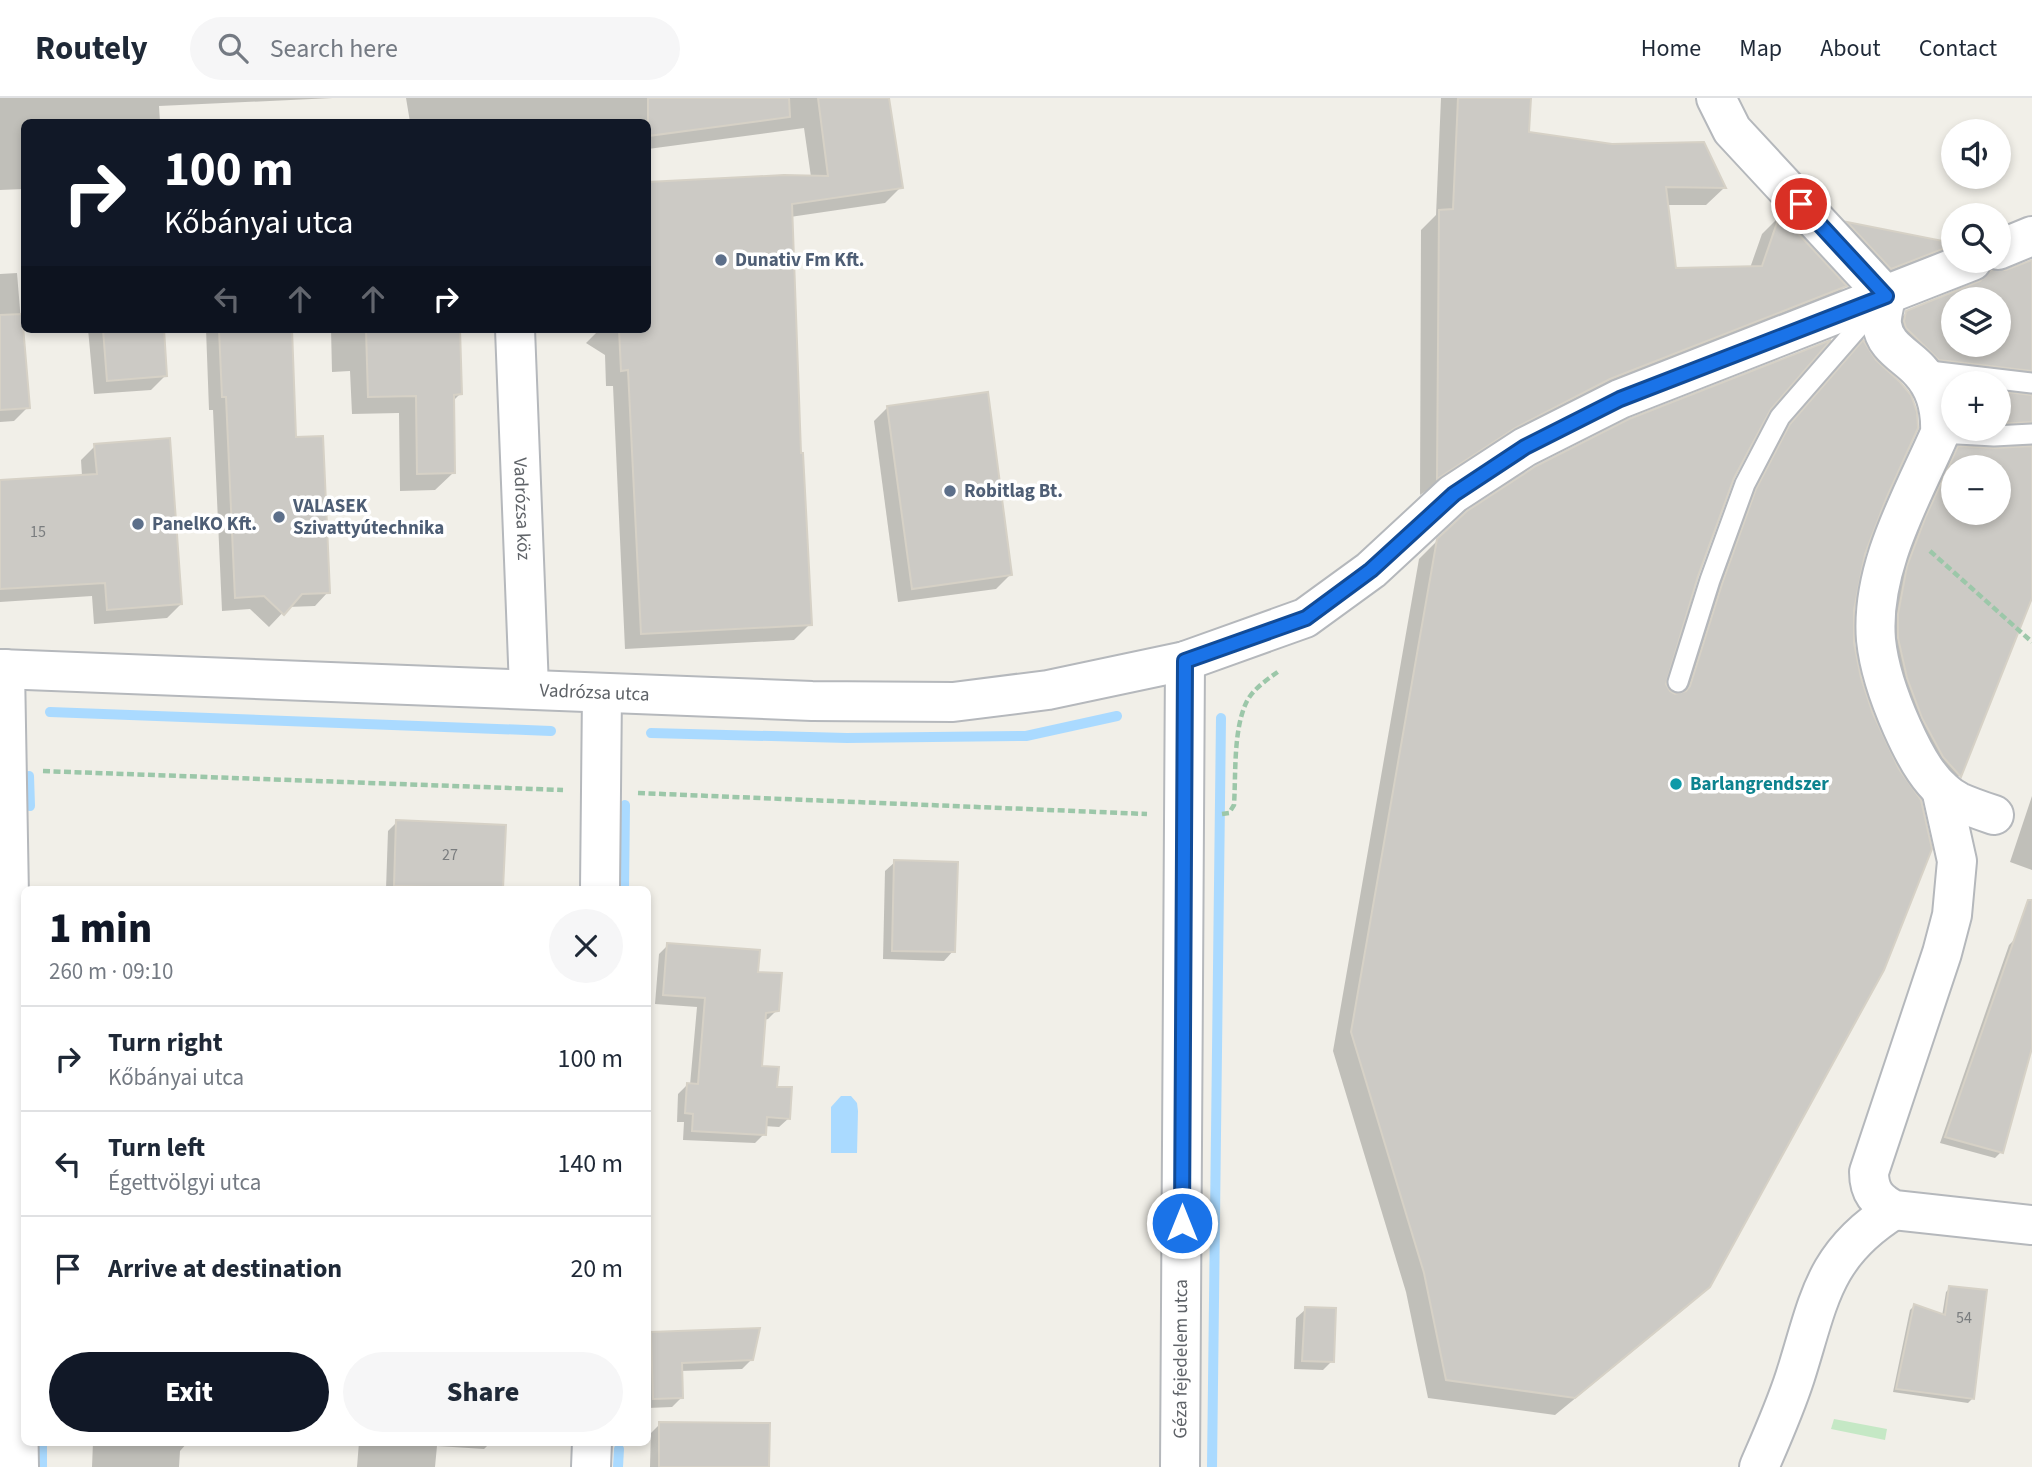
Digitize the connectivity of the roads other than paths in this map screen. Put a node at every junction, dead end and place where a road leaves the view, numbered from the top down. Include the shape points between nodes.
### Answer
1 (1716, 98) edge
2 (2032, 236) edge
3 (2011, 245) edge
4 (1943, 273) edge
5 (1886, 296) junction
6 (515, 333) edge
7 (1920, 370) junction
8 (2032, 383) edge
9 (1940, 433) junction
10 (2032, 434) edge
11 (1185, 661) junction
12 (2, 669) edge
13 (1678, 682) dead end
14 (529, 688) junction
15 (602, 693) junction
16 (1941, 789) junction
17 (1994, 815) dead end
18 (600, 886) edge
19 (1894, 1210) junction
20 (2032, 1226) edge
21 (592, 1446) edge
22 (19, 1467) edge
23 (591, 1467) edge
24 (1180, 1467) edge
25 (1759, 1467) edge

1 - 5 street via 1732,130
2 - 3 street
4 - 5 street, Vadrózsa utca
5 - 7 street via 1882,324 1888,341
5 - 11 street, Vadrózsa utca via 1620,399 1525,447 1454,494 1371,570 1306,618
5 - 13 lane via 1780,416 1745,484
6 - 14 street, Vadrózsa köz
7 - 8 lane
7 - 9 street via 1936,397
9 - 10 lane
9 - 16 street via 1886,562 1876,640 1895,712 1914,753
11 - 15 street, Vadrózsa utca via 1048,690 953,702
11 - 24 street, Géza fejedelem utca
12 - 14 street, Vadrózsa utca
12 - 22 street
14 - 15 street, Vadrózsa utca
15 - 18 street
16 - 17 street via 1958,802
16 - 19 street via 1957,861 1952,915 1869,1172 1873,1194
19 - 20 street
19 - 25 street via 1852,1242 1826,1280 1786,1404
21 - 23 street

